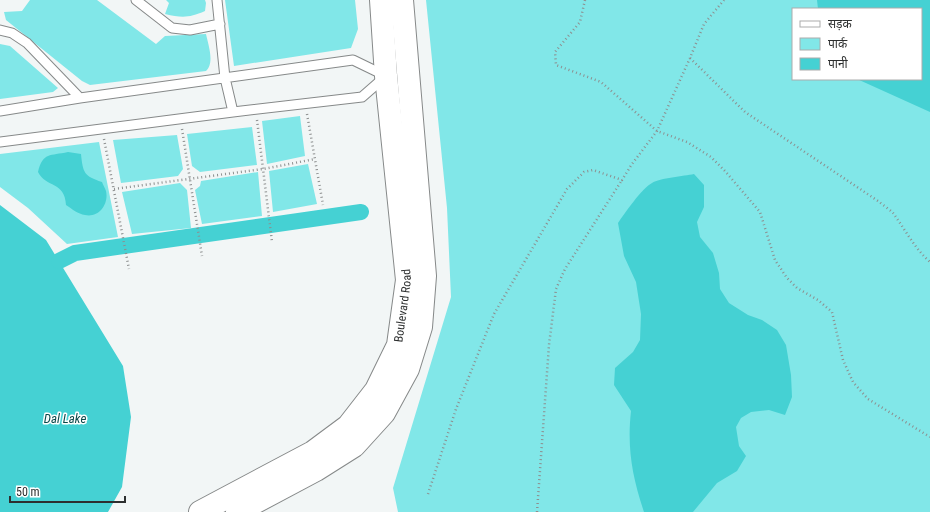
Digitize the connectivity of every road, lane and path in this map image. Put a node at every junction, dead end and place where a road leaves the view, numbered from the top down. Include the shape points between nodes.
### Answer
1 (136, 0) edge
2 (217, 0) edge
3 (381, 0) edge
4 (402, 0) edge
5 (585, 0) edge
6 (724, 0) edge
7 (220, 24) junction
8 (0, 30) edge
9 (690, 58) junction
10 (409, 74) junction
11 (386, 76) junction
12 (225, 78) junction
13 (80, 98) junction
14 (305, 104) junction
15 (256, 109) junction
16 (0, 112) edge
17 (233, 112) junction
18 (180, 119) junction
19 (102, 129) junction
20 (657, 131) junction
21 (0, 142) edge
22 (315, 159) junction
23 (263, 169) junction
24 (190, 179) junction
25 (622, 180) junction
26 (114, 189) junction
27 (323, 205) dead end
28 (272, 242) dead end
29 (202, 256) dead end
30 (930, 262) edge
31 (129, 269) dead end
32 (930, 437) edge
33 (428, 494) dead end
34 (200, 512) edge
35 (237, 512) edge
36 (537, 512) edge

1 - 7 lane via 172,28 190,30
2 - 7 lane
3 - 11 main road, Boulevard Road
4 - 10 main road, Boulevard Road
5 - 20 path via 580,22 555,52 556,65 600,82
6 - 9 path via 704,24
7 - 12 lane
8 - 13 lane via 12,33 27,43
9 - 20 path
9 - 30 path via 745,112 892,212
10 - 11 main road
10 - 35 main road, Boulevard Road via 425,276 421,327 408,369 384,414 354,446 316,470
11 - 12 lane via 353,60
11 - 14 lane via 362,98
11 - 34 main road, Boulevard Road via 407,280 398,345 376,390 348,426 313,452
12 - 13 lane
12 - 17 lane
13 - 16 lane
14 - 15 lane
14 - 22 path
15 - 17 lane
15 - 23 path
17 - 18 lane
18 - 19 lane
18 - 24 path
19 - 21 lane
19 - 26 path
20 - 25 path
20 - 32 path via 687,142 711,157 725,171 760,212 775,260 786,278 832,312 843,360 853,382 868,399
22 - 23 path
22 - 27 path
23 - 24 path
23 - 28 path
24 - 26 path
24 - 29 path
25 - 33 path via 593,170 584,172 566,189 494,314 454,416
25 - 36 path via 565,269 556,289
26 - 31 path

